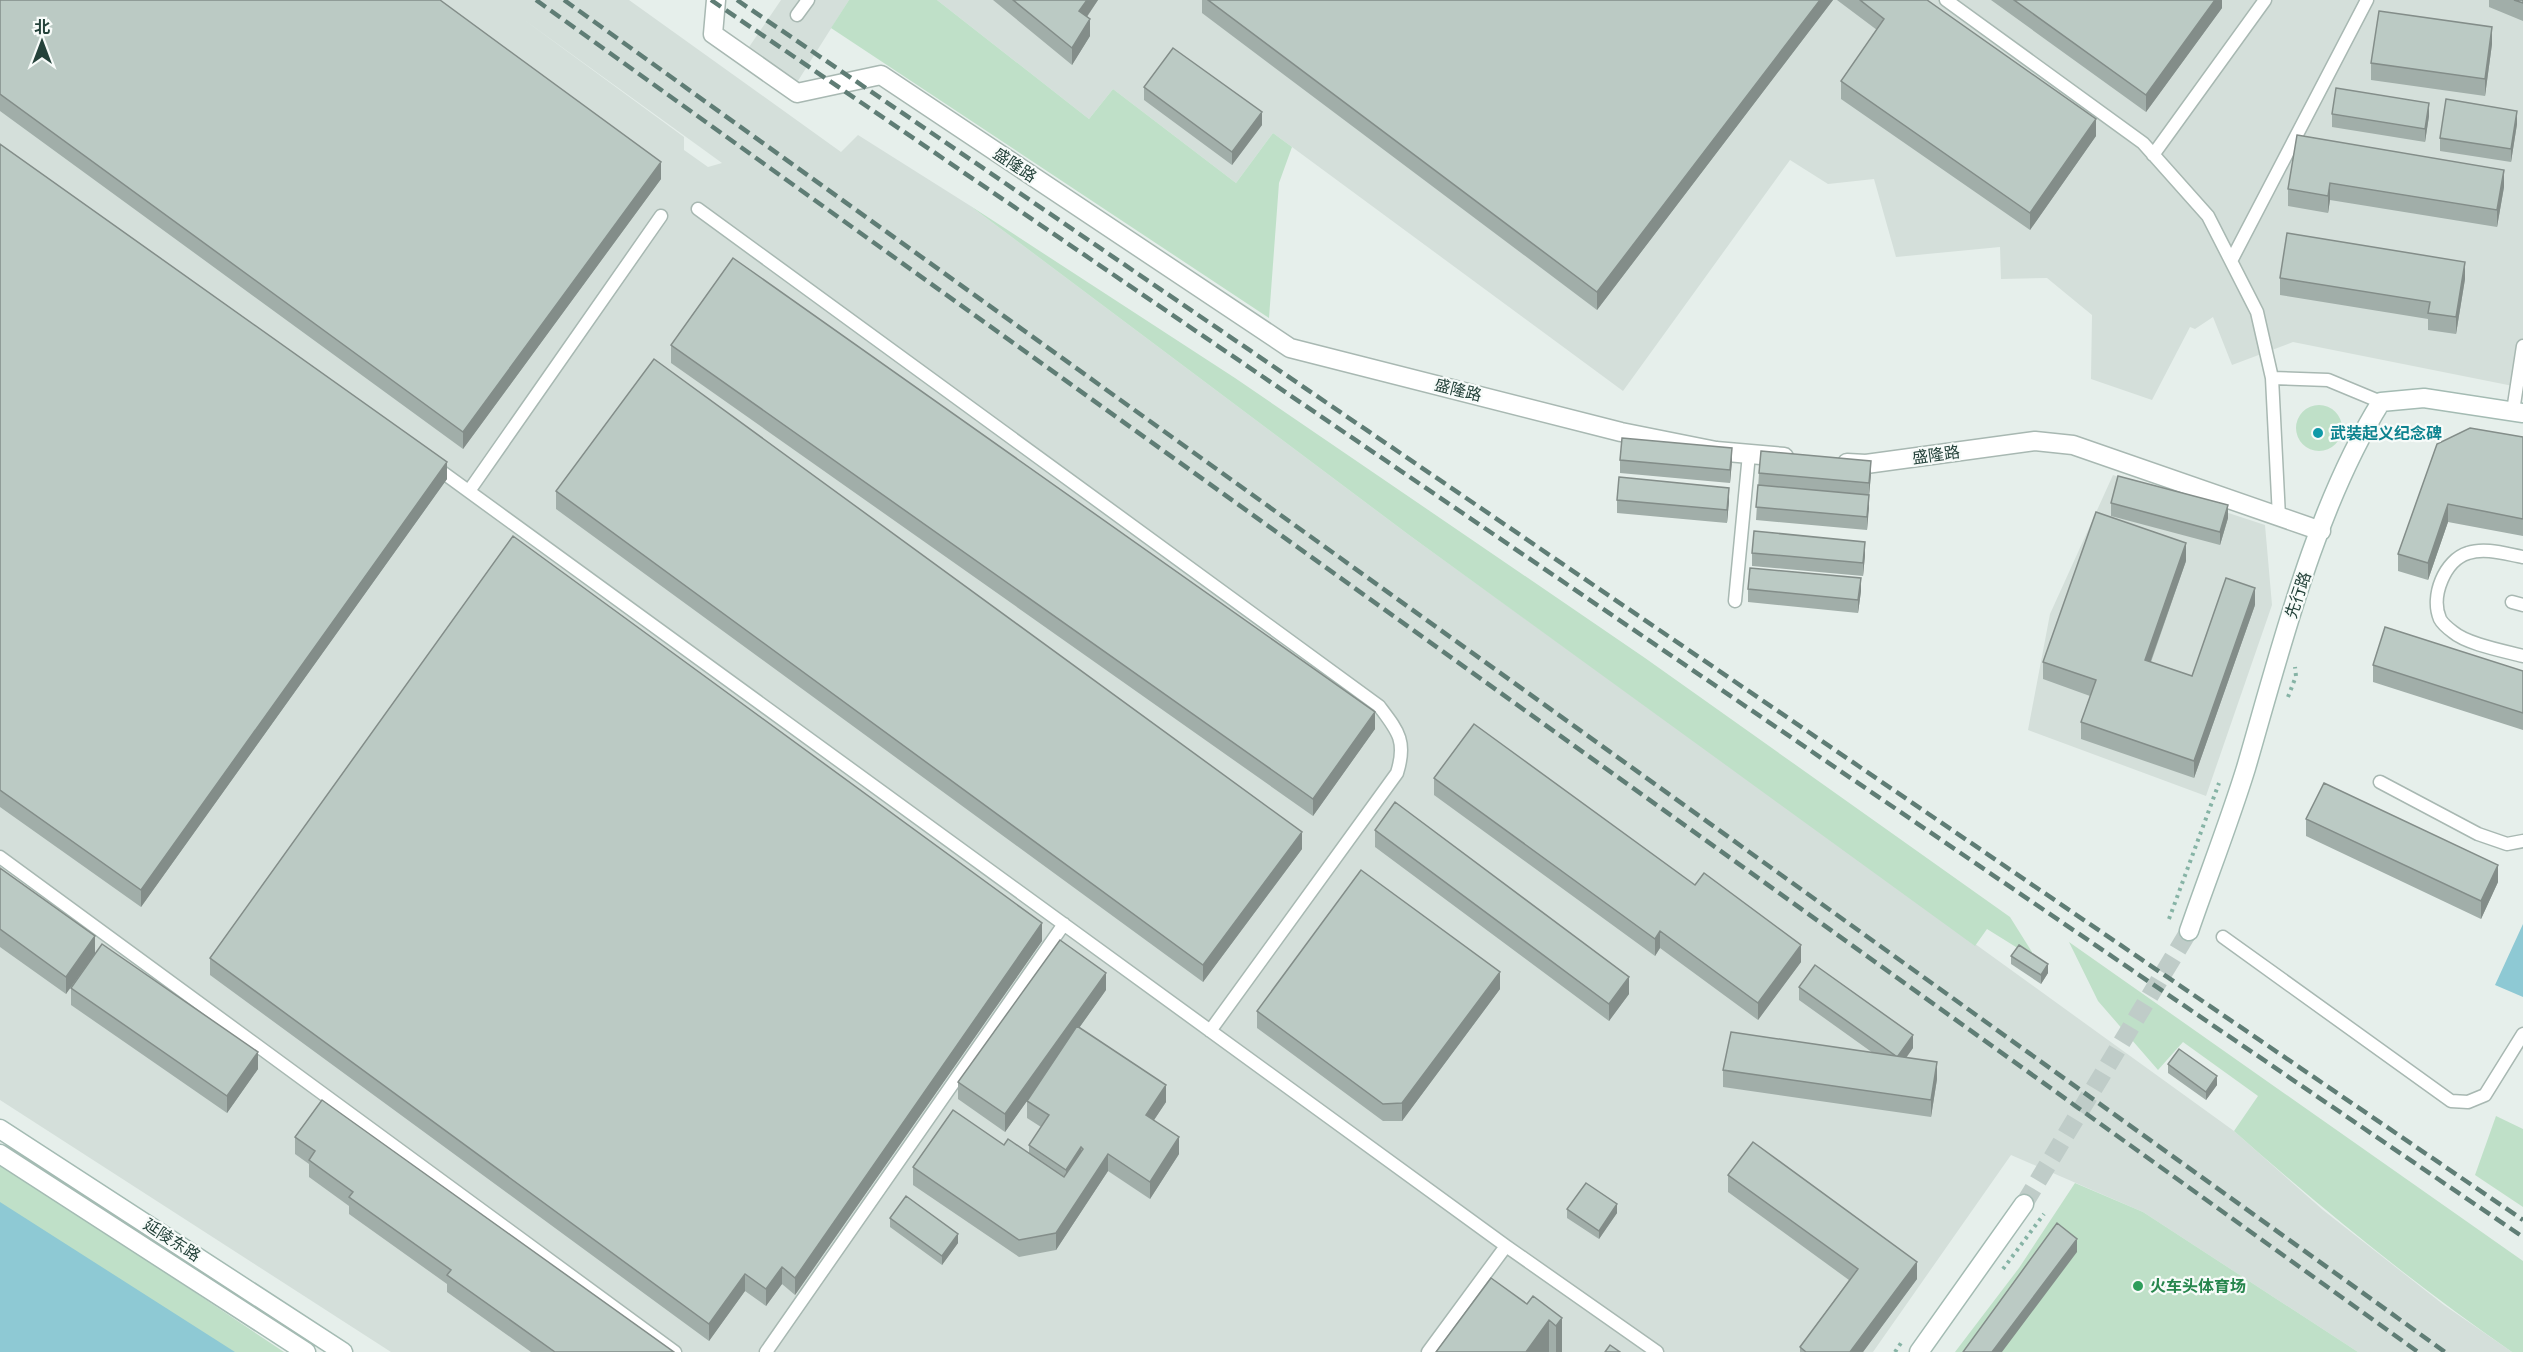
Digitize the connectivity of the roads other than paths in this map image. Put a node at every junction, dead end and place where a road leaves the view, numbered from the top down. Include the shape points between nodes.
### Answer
1 (716, 0) edge
2 (808, 0) edge
3 (1946, 0) edge
4 (2367, 0) edge
5 (2258, 2) edge
6 (797, 15) dead end
7 (2153, 155) junction
8 (698, 209) dead end
9 (661, 216) dead end
10 (2231, 261) junction
11 (2523, 346) edge
12 (2272, 378) junction
13 (2381, 402) junction
14 (2518, 412) edge
15 (1749, 454) junction
16 (421, 456) edge
17 (1808, 459) edge
18 (1831, 461) edge
19 (469, 491) junction
20 (2279, 517) junction
21 (2321, 531) junction
22 (2523, 557) edge
23 (1735, 601) dead end
24 (2523, 656) edge
25 (2380, 782) dead end
26 (2523, 841) edge
27 (0, 857) edge
28 (1064, 924) junction
29 (2189, 931) tunnel mouth
30 (2223, 937) dead end
31 (1210, 1031) junction
32 (2523, 1034) edge
33 (0, 1129) edge
34 (0, 1154) edge
35 (2024, 1204) tunnel mouth
36 (1506, 1246) junction
37 (306, 1352) edge
38 (343, 1352) edge
39 (675, 1352) edge
40 (766, 1352) edge
41 (1428, 1352) edge
42 (1658, 1352) edge
43 (1919, 1352) edge

1 - 15 street, 盛隆路 via 713,34 797,93 881,75 1290,348 1621,432
2 - 6 lane
3 - 7 lane via 2143,143
4 - 10 lane
5 - 7 lane
7 - 10 lane via 2208,216
8 - 31 lane via 1379,706 1395,727 1404,752 1397,773
9 - 19 lane
10 - 12 lane via 2257,312
11 - 14 lane
12 - 13 lane via 2328,380
12 - 20 lane
13 - 14 street via 2424,398
13 - 21 street, 先行路 via 2356,442
15 - 17 street, 盛隆路
15 - 23 lane
16 - 19 lane
18 - 20 street, 盛隆路 via 1866,464 2036,441 2073,445
19 - 28 lane
20 - 21 street, 盛隆路
21 - 29 street, 先行路 via 2298,591 2245,772
22 - 24 lane via 2469,552 2451,562 2438,600 2440,619 2455,634
25 - 26 lane via 2478,834 2507,844
27 - 39 lane
28 - 31 lane
28 - 40 lane
30 - 32 lane via 2451,1101 2468,1102 2485,1095
31 - 36 lane
33 - 38 street, 延陵东路
34 - 37 street, 延陵东路
35 - 43 street
36 - 41 lane
36 - 42 lane

